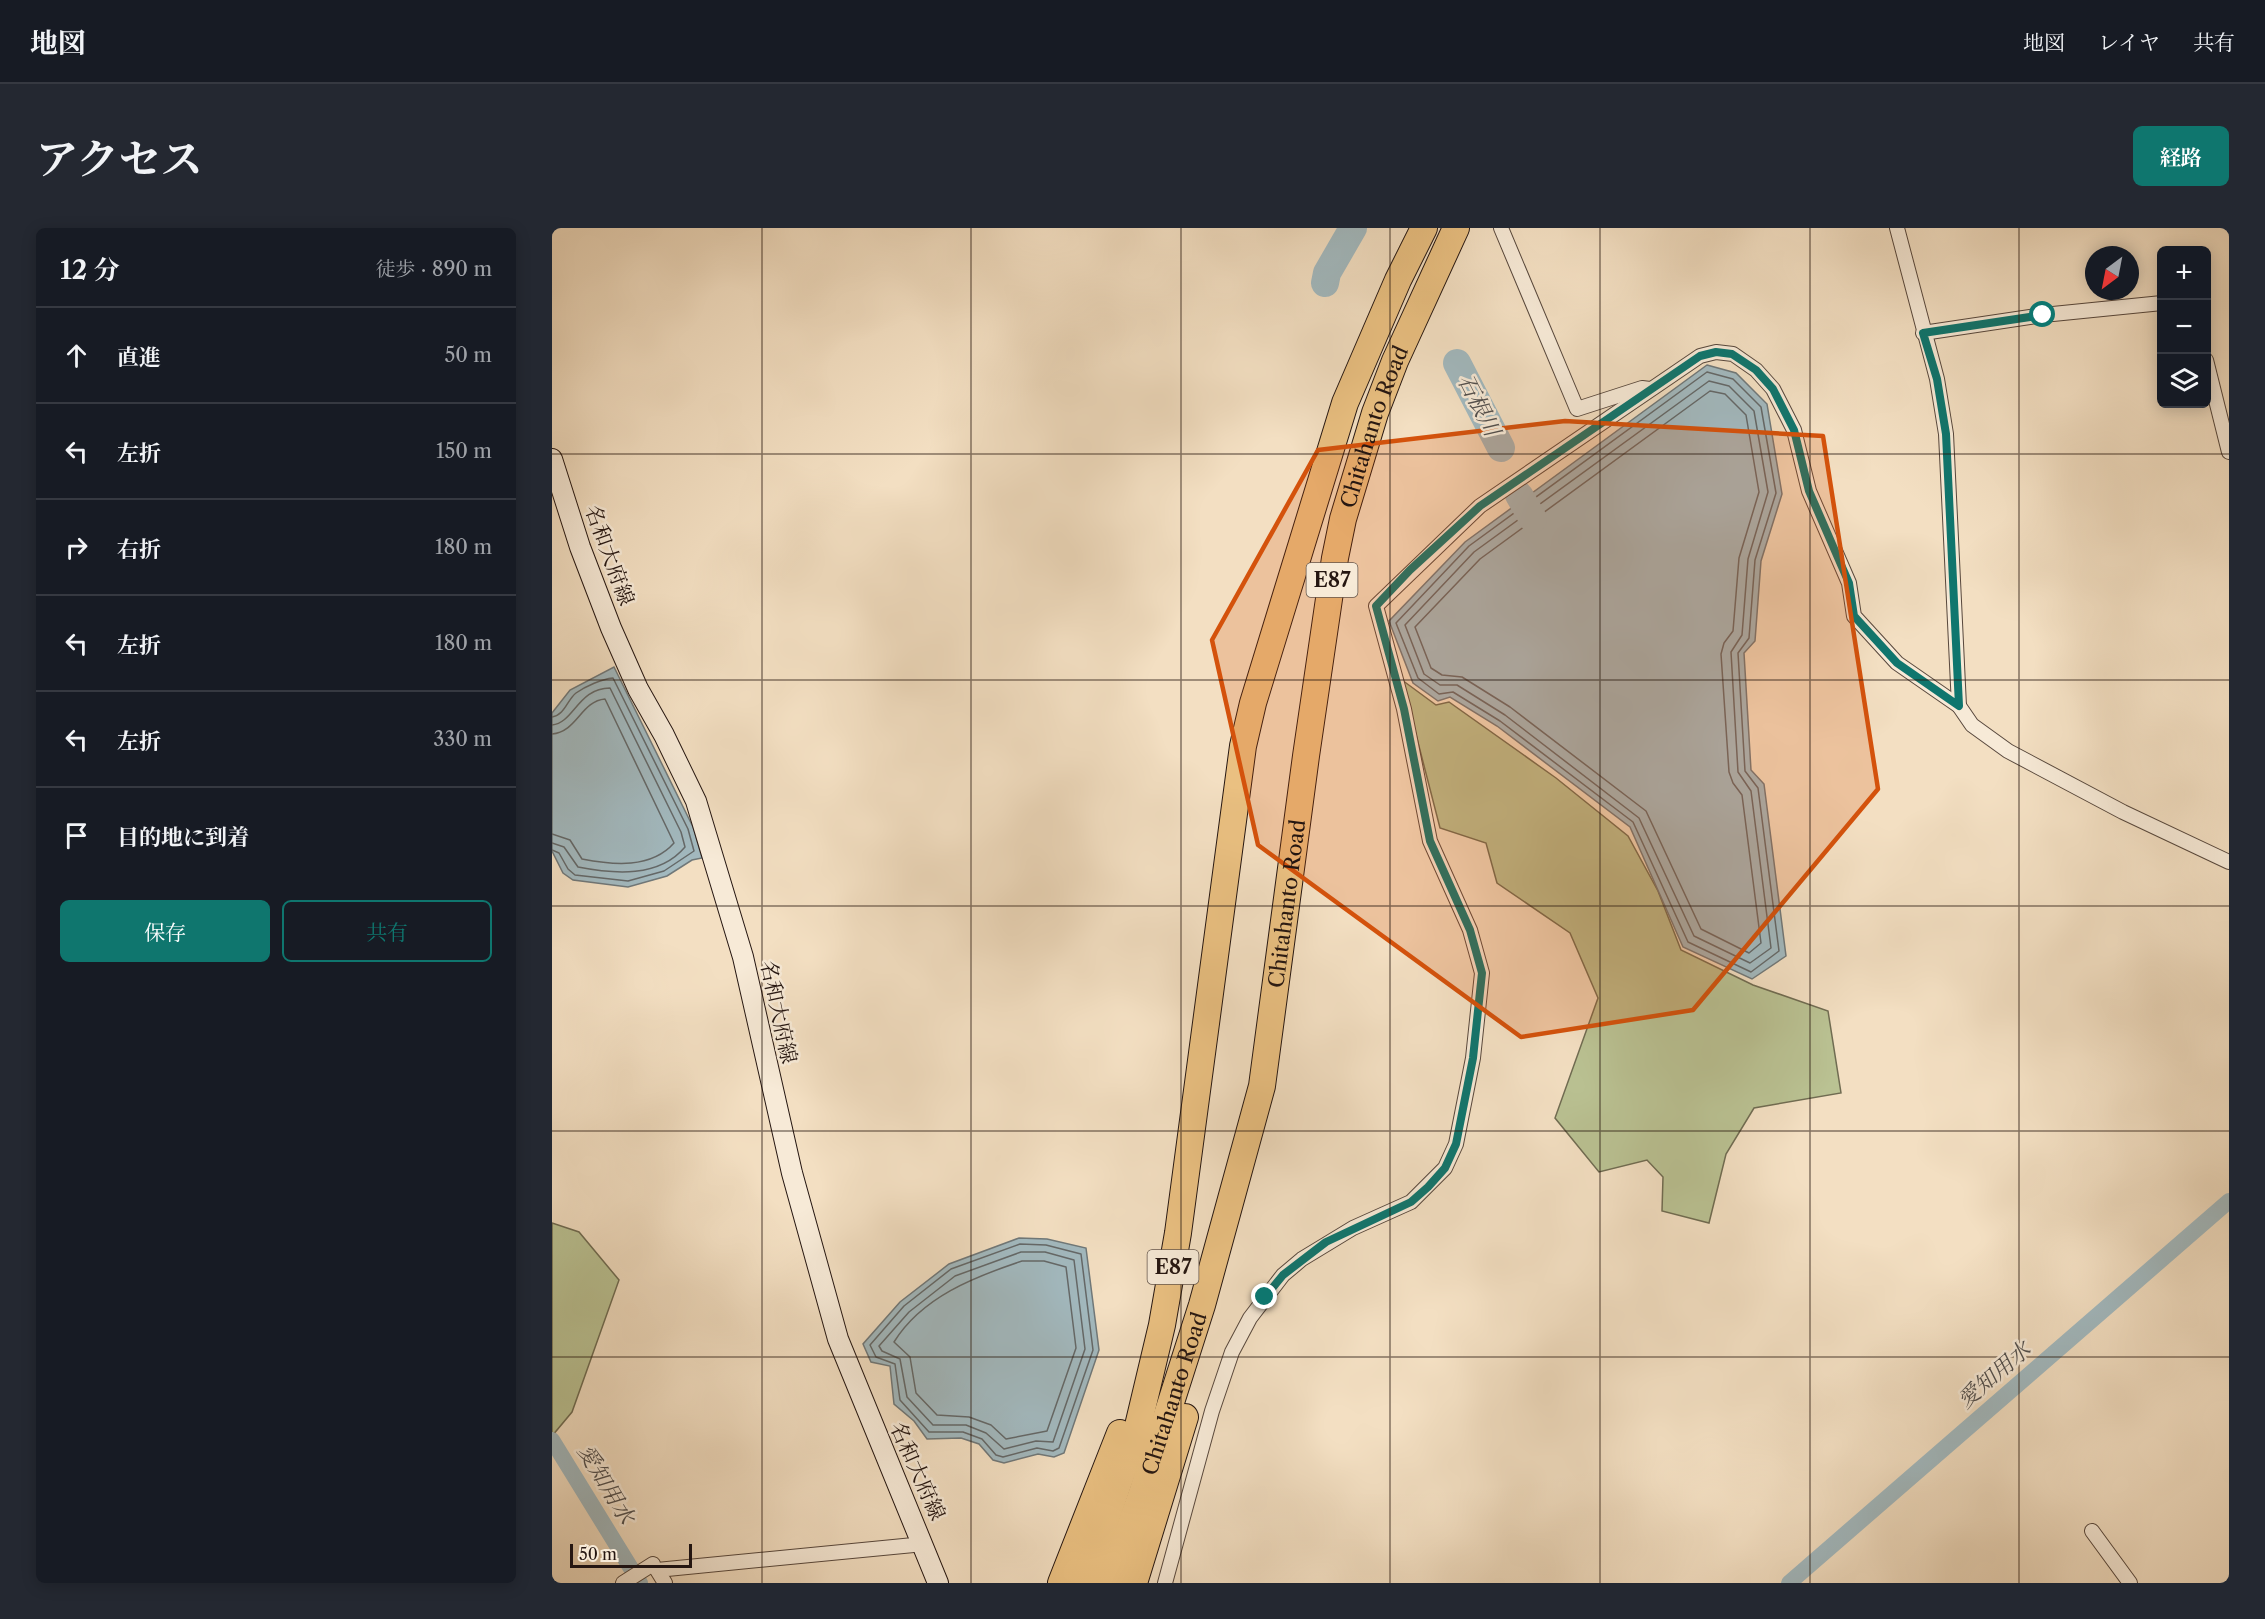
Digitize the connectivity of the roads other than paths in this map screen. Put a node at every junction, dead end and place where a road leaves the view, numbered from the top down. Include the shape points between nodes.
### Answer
1 (1424, 228) edge
2 (1456, 228) edge
3 (1501, 228) edge
4 (1897, 228) edge
5 (2157, 304) edge
6 (1923, 333) junction
7 (2211, 380) edge
8 (1652, 389) junction
9 (2229, 452) edge
10 (552, 459) edge
11 (1959, 706) junction
12 (2229, 862) edge
13 (1202, 1305) junction
14 (1162, 1325) junction
15 (2092, 1531) dead end
16 (924, 1544) junction
17 (651, 1566) dead end
18 (623, 1583) edge
19 (664, 1583) edge
20 (938, 1583) edge
21 (1061, 1583) edge
22 (1084, 1583) edge
23 (1110, 1583) edge
24 (1134, 1583) edge
25 (1165, 1583) edge
26 (2130, 1583) edge

1 - 14 highway, Chitahanto Road / E87 via 1345,403 1253,703 1243,746 1180,1221
2 - 13 highway, Chitahanto Road / E87 via 1395,361 1375,413 1344,519 1309,732 1262,1086
3 - 8 street via 1577,409 1642,388
4 - 6 street
5 - 6 street
6 - 11 street via 1937,379 1946,434
7 - 9 street
8 - 11 street via 1700,356 1716,352 1732,354 1756,370 1773,389 1794,430 1809,491 1849,583 1854,616 1897,663
8 - 25 street via 1480,506 1376,606 1404,709 1430,841 1470,930 1482,973 1473,1058 1456,1144 1445,1168 1411,1202 1310,1253 1283,1275 1250,1318 1232,1352 1212,1411
10 - 16 main road, 名和大府線 via 611,628 696,801 743,957 792,1173 838,1339
11 - 12 street via 1972,725 2008,751
13 - 23 highway, Chitahanto Road / E87
13 - 24 highway via 1191,1396
14 - 21 highway
14 - 22 highway, Chitahanto Road / E87 via 1138,1426
15 - 26 street
16 - 19 street via 657,1570
16 - 20 main road, 名和大府線
17 - 18 street

